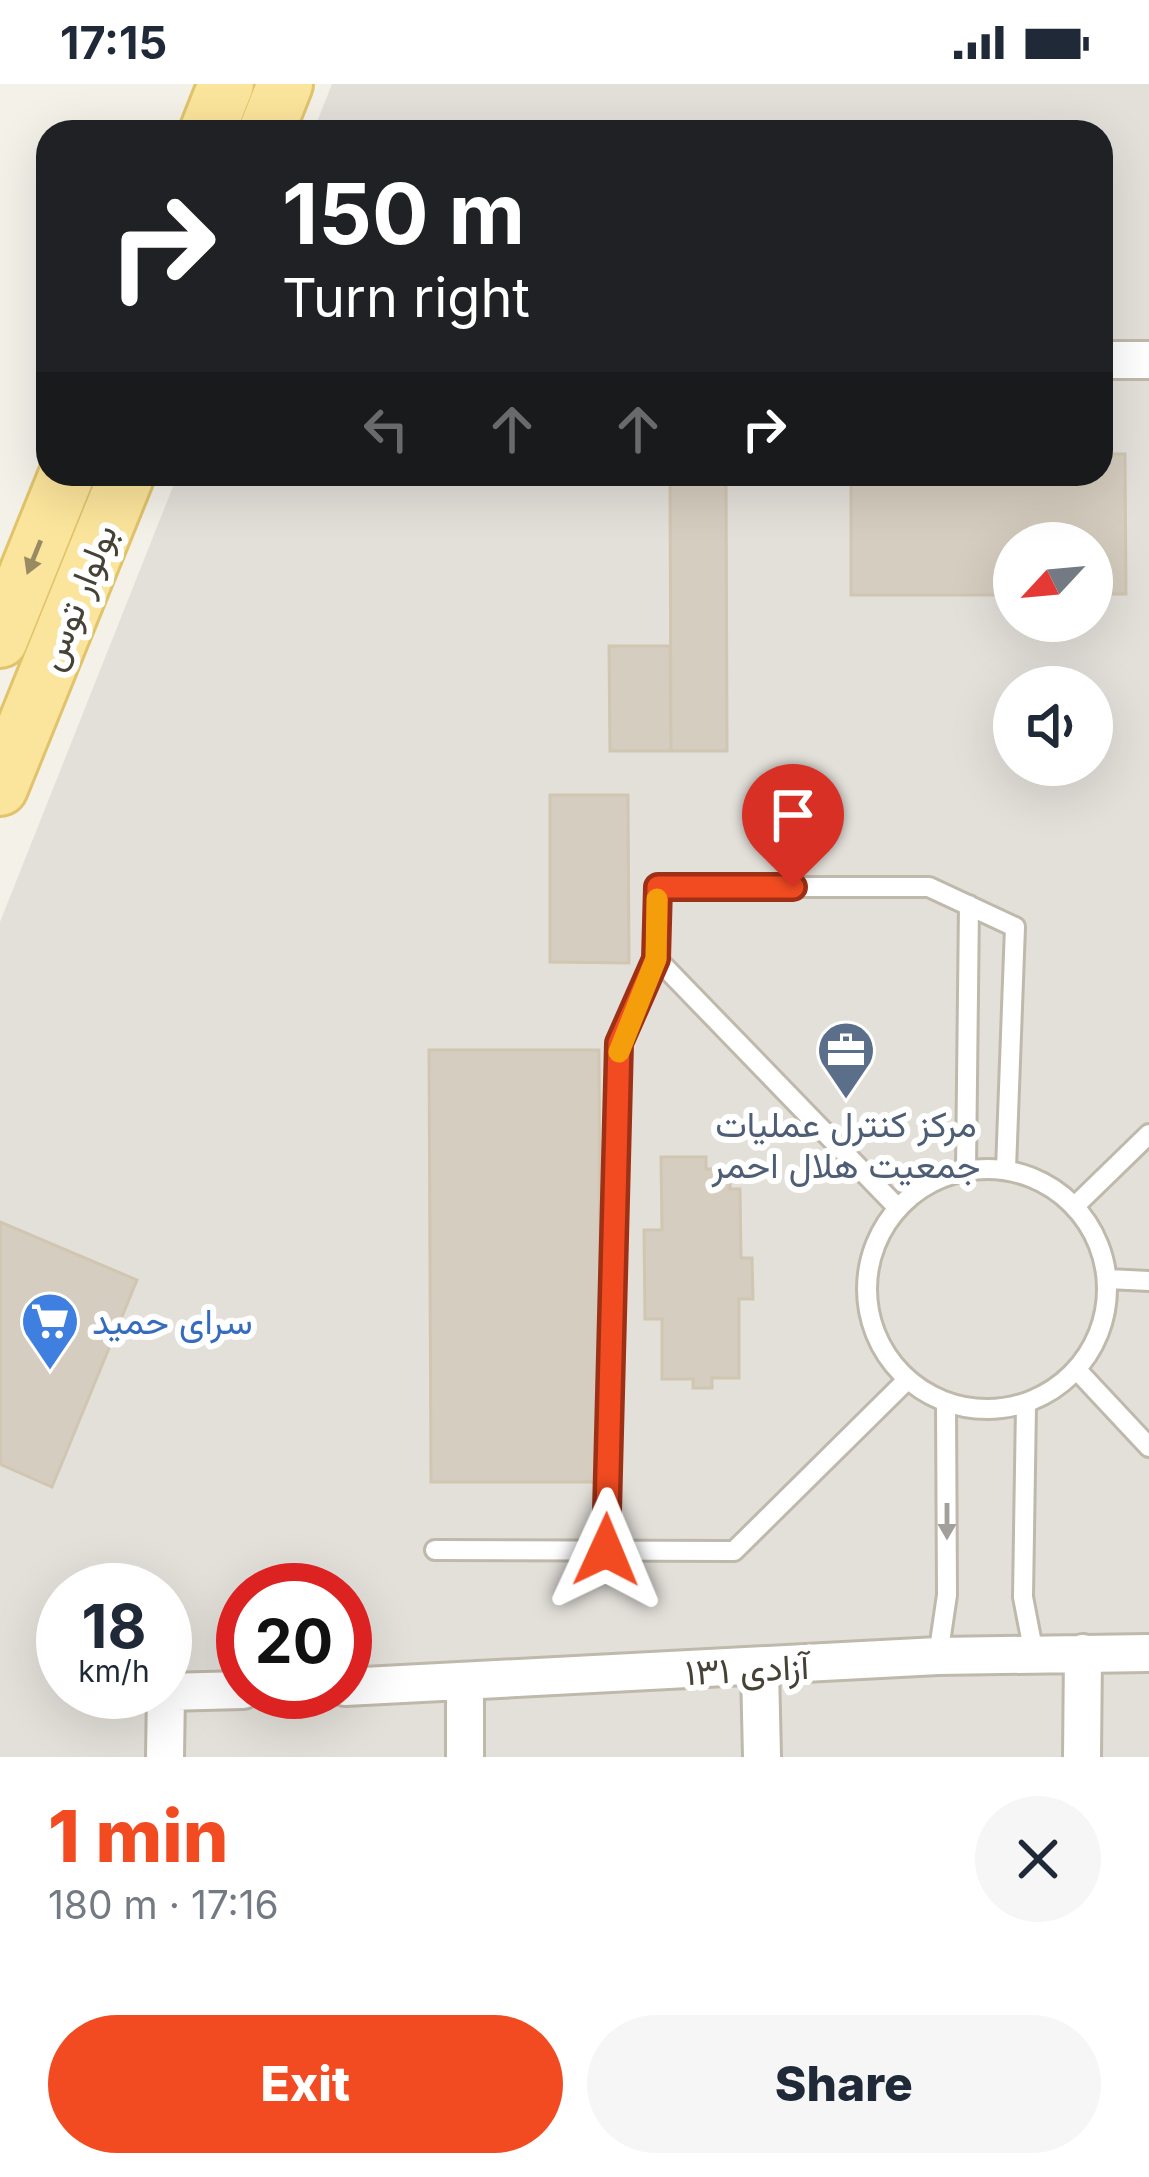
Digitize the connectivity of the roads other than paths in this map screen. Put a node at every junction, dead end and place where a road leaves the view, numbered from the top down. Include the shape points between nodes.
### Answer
1 (226, 84) edge
2 (285, 84) edge
3 (212, 120) edge
4 (271, 120) edge
5 (1113, 360) edge
6 (1149, 360) edge
7 (63, 486) edge
8 (122, 486) edge
9 (0, 640) edge
10 (0, 788) edge
11 (969, 905) junction
12 (656, 959) junction
13 (1149, 1134) edge
14 (966, 1169) junction
15 (1006, 1169) junction
16 (1075, 1206) junction
17 (898, 1207) junction
18 (1108, 1279) junction
19 (1149, 1281) edge
20 (1077, 1370) junction
21 (907, 1380) junction
22 (946, 1404) junction
23 (1026, 1405) junction
24 (1149, 1448) edge
25 (435, 1550) dead end
26 (606, 1550) junction
27 (1084, 1653) junction
28 (1149, 1653) edge
29 (1034, 1654) junction
30 (938, 1656) junction
31 (760, 1669) junction
32 (465, 1683) junction
33 (372, 1686) edge
34 (166, 1719) edge
35 (165, 1757) edge
36 (465, 1757) edge
37 (762, 1757) edge
38 (1082, 1757) edge

1 - 3 main road
2 - 4 main road
5 - 6 street
7 -> 9 main road, بولوار توس
8 - 10 main road, بولوار توس
11 - 12 lane via 929,887 658,887
11 - 14 lane
11 - 15 lane via 1015,927
12 - 17 lane
12 - 26 lane via 619,1043
13 - 16 lane
14 - 15 lane
14 - 17 lane via 929,1182
15 - 16 lane via 1044,1182
16 - 18 lane via 1098,1240
17 - 21 lane via 873,1248 866,1295 878,1342
18 - 19 lane
18 - 20 lane via 1102,1328
20 - 23 lane
20 - 24 lane
21 - 22 lane
21 - 26 lane via 734,1551
22 - 23 lane via 986,1411
22 -> 30 lane via 947,1595
23 - 29 lane via 1023,1597
25 - 26 lane
27 - 28 street, آزادی ۱۳۱
27 - 29 street, آزادی ۱۳۱
27 - 38 street
29 - 30 street, آزادی ۱۳۱
30 - 31 street, آزادی ۱۳۱
31 - 32 street, آزادی ۱۳۱
31 - 37 street
32 - 33 street, آزادی ۱۳۱
32 - 36 street
34 - 35 street

